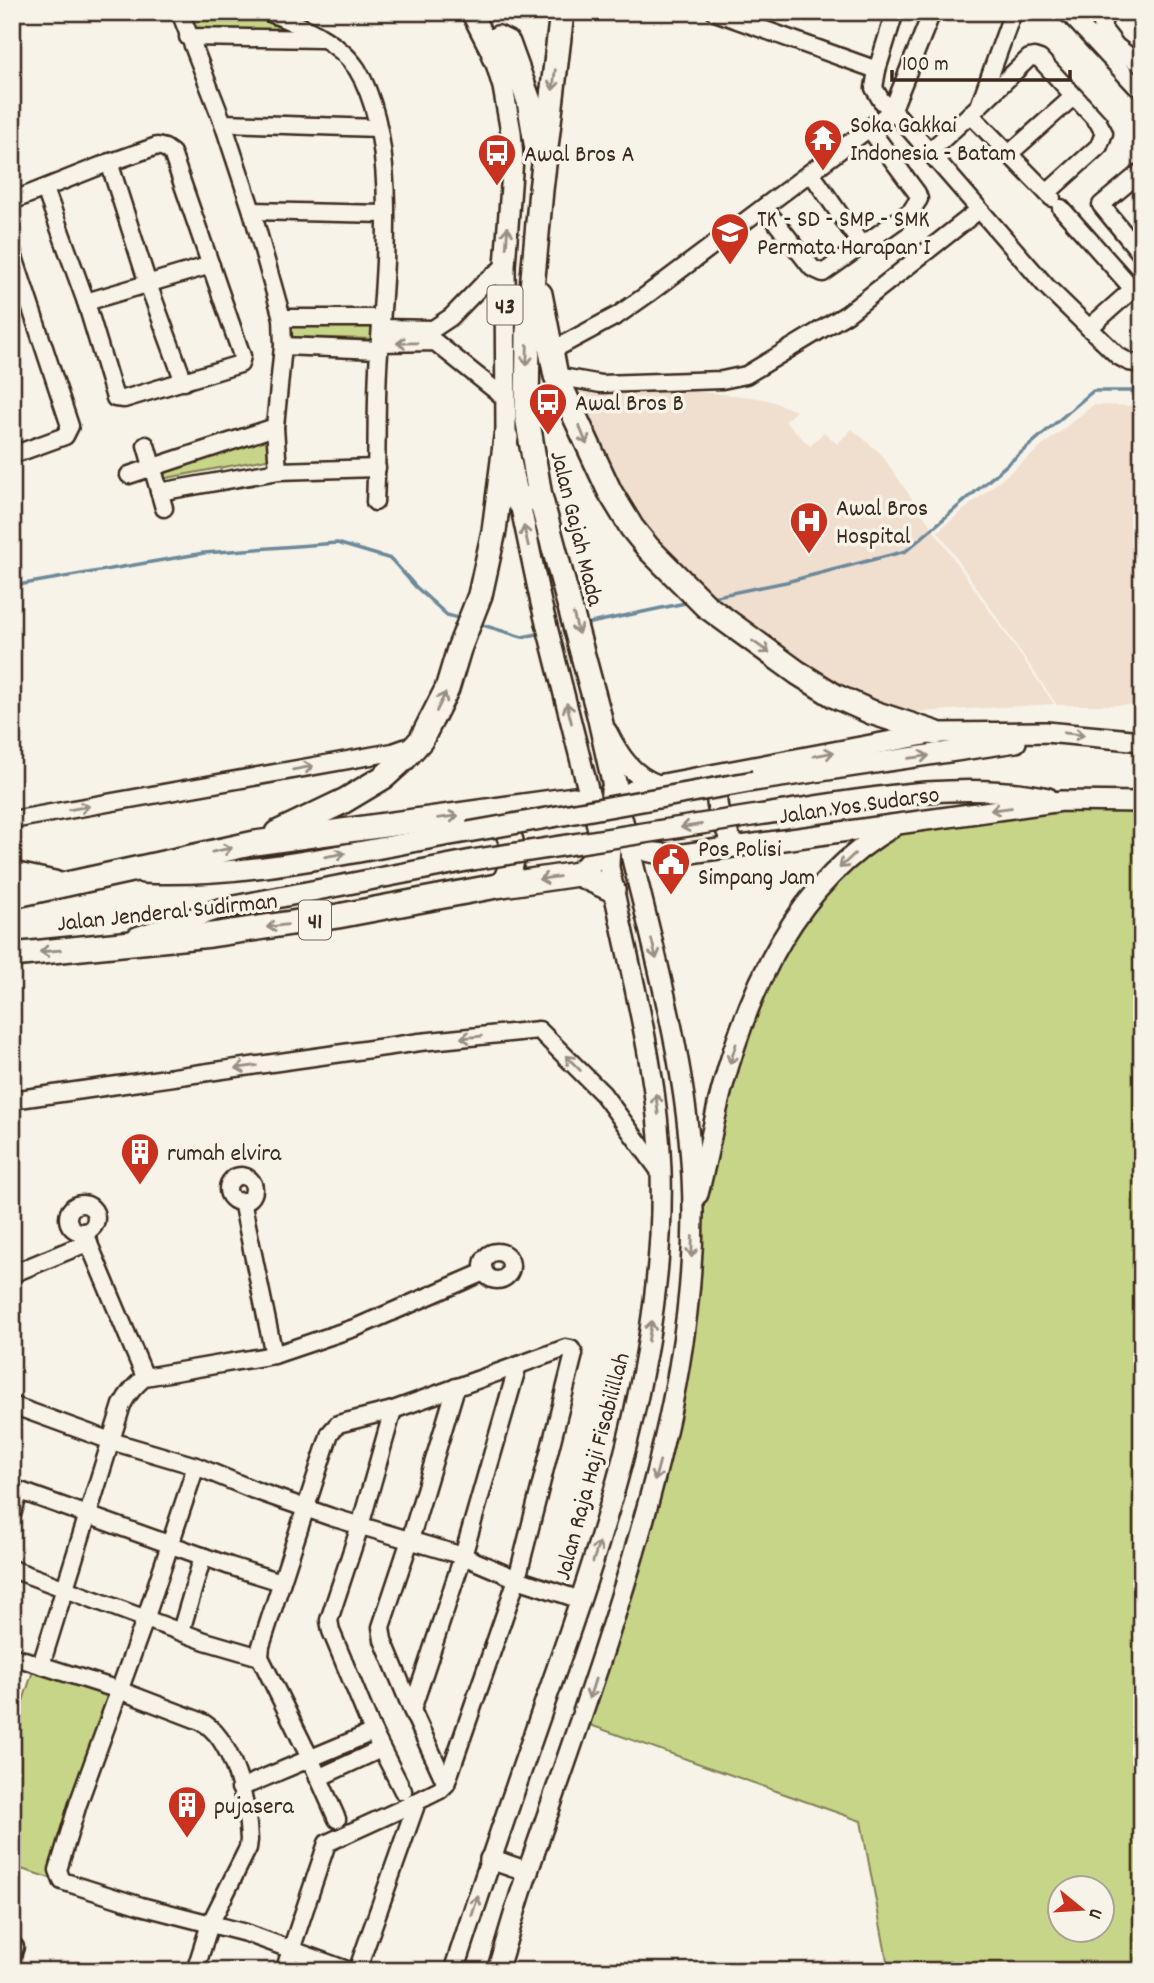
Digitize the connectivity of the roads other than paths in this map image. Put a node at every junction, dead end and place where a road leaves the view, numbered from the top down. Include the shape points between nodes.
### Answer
1 (180, 12) edge
2 (268, 12) edge
3 (471, 12) edge
4 (562, 12) edge
5 (715, 12) edge
6 (895, 12) edge
7 (932, 12) edge
8 (1013, 12) edge
9 (1065, 12) edge
10 (1105, 12) edge
11 (188, 37) junction
12 (324, 39) junction
13 (494, 57) junction
14 (1142, 66) edge
15 (877, 71) junction
16 (1136, 86) dead end
17 (1073, 97) junction
18 (974, 110) junction
19 (892, 111) junction
20 (223, 123) junction
21 (378, 128) junction
22 (869, 128) junction
23 (929, 152) junction
24 (1009, 154) junction
25 (109, 162) junction
26 (1142, 171) edge
27 (811, 173) junction
28 (45, 188) junction
29 (541, 190) junction
30 (1054, 200) junction
31 (12, 201) edge
32 (1101, 205) junction
33 (764, 207) junction
34 (979, 210) junction
35 (252, 211) junction
36 (385, 215) junction
37 (1075, 223) junction
38 (862, 246) junction
39 (12, 251) edge
40 (536, 252) junction
41 (1142, 255) edge
42 (211, 265) junction
43 (505, 266) junction
44 (148, 284) junction
45 (1137, 285) edge
46 (86, 302) junction
47 (282, 318) junction
48 (1088, 328) junction
49 (380, 335) junction
50 (434, 336) junction
51 (283, 346) junction
52 (551, 351) junction
53 (1142, 364) edge
54 (556, 376) junction
55 (184, 382) junction
56 (505, 398) junction
57 (275, 427) junction
58 (506, 437) junction
59 (146, 445) dead end
60 (12, 449) edge
61 (154, 467) junction
62 (377, 468) junction
63 (278, 471) junction
64 (129, 475) dead end
65 (529, 498) junction
66 (375, 502) dead end
67 (599, 715) junction
68 (1040, 732) junction
69 (935, 733) junction
70 (421, 740) junction
71 (1142, 741) edge
72 (725, 773) junction
73 (658, 785) junction
74 (1062, 802) junction
75 (1142, 802) edge
76 (486, 812) junction
77 (12, 820) edge
78 (903, 822) junction
79 (613, 831) junction
80 (255, 843) junction
81 (736, 846) junction
82 (121, 872) junction
83 (12, 874) edge
84 (578, 874) junction
85 (63, 884) junction
86 (502, 885) junction
87 (613, 890) junction
88 (12, 896) edge
89 (113, 945) junction
90 (14, 956) edge
91 (12, 1100) edge
92 (661, 1173) junction
93 (242, 1202) dead end
94 (693, 1212) junction
95 (484, 1272) dead end
96 (12, 1274) edge
97 (274, 1355) junction
98 (518, 1365) junction
99 (145, 1377) junction
100 (456, 1387) junction
101 (12, 1405) edge
102 (393, 1410) junction
103 (111, 1441) junction
104 (196, 1466) junction
105 (16, 1489) edge
106 (306, 1508) junction
107 (12, 1514) edge
108 (87, 1515) junction
109 (360, 1526) junction
110 (411, 1540) junction
111 (169, 1544) junction
112 (203, 1556) junction
113 (463, 1556) junction
114 (12, 1569) edge
115 (517, 1579) junction
116 (281, 1582) junction
117 (65, 1588) junction
118 (581, 1600) junction
119 (146, 1618) junction
120 (181, 1632) junction
121 (12, 1656) edge
122 (260, 1657) junction
123 (41, 1665) junction
124 (119, 1690) junction
125 (412, 1710) junction
126 (373, 1732) junction
127 (351, 1741) junction
128 (381, 1749) junction
129 (310, 1758) junction
130 (357, 1760) junction
131 (318, 1778) junction
132 (446, 1784) junction
133 (240, 1788) junction
134 (403, 1791) dead end
135 (416, 1802) junction
136 (337, 1819) dead end
137 (490, 1859) junction
138 (528, 1872) junction
139 (210, 1924) junction
140 (291, 1950) junction
141 (195, 1971) edge
142 (284, 1971) edge
143 (350, 1971) edge
144 (358, 1971) edge
145 (454, 1971) edge
146 (497, 1971) edge

1 - 11 street
2 - 12 street
3 - 13 main road, Jalan Gajah Mada / 43
4 -> 29 highway, Jalan Gajah Mada / 43
5 - 15 street
6 - 15 street
7 - 19 street
8 - 18 street
9 - 16 street
10 - 14 street via 1102,28
11 - 12 street
11 - 20 street
12 - 21 street via 355,67
13 - 29 highway via 494,41 503,39 529,102
43 -> 13 main road, Jalan Gajah Mada / 43 via 513,159 507,107
15 - 19 street via 876,95
17 - 18 street via 1040,59 1032,57
17 - 24 street
17 - 30 street via 1098,122 1104,137
18 - 23 street
18 - 24 street
19 - 22 street
19 - 23 street
20 - 21 street
20 - 35 street
21 - 36 street
22 - 27 street
22 - 38 street via 919,199 911,211
23 - 34 street
24 - 30 street
25 - 28 street
25 - 42 street via 157,146 172,153
25 - 44 street
26 - 32 street
27 - 33 street
27 - 38 street
28 - 31 street
28 - 46 street
29 - 40 highway, Jalan Gajah Mada / 43
30 - 37 street
32 - 37 street
32 - 41 street
33 - 38 street via 817,272 824,273
33 - 52 street via 628,308
34 - 48 street
34 - 54 street via 847,314 746,375 722,380 601,384
35 - 36 street
35 - 47 street
36 - 49 street
37 - 45 street
39 - 60 street via 70,426 65,436 21,452
40 - 52 highway
40 -> 65 highway, Jalan Gajah Mada / 43 via 526,390
42 - 44 street
42 - 55 street via 242,361
43 - 50 street
43 - 56 main road, Jalan Gajah Mada / 43
44 - 46 street
44 - 55 street
45 - 48 street
46 - 55 street via 115,398
47 - 49 street
47 - 51 street
48 - 53 street via 1118,356
49 - 50 street
49 - 51 street
49 - 62 street
50 - 56 street
51 - 57 street
52 - 54 highway
54 -> 69 highway via 610,492 632,528 706,606 835,696
56 - 58 main road, Jalan Gajah Mada / 43
57 - 61 street
57 - 63 street
58 - 65 main road, Jalan Gajah Mada / 43
70 -> 58 highway via 447,689 480,596
59 - 61 street
61 - 63 street via 162,500
61 - 64 street
62 - 63 street
62 - 66 street
65 -> 67 highway, Jalan Gajah Mada / 43 via 567,592
79 -> 65 main road, Jalan Gajah Mada / 43 via 584,771 554,656 541,603
67 - 73 main road via 625,762 645,781
67 - 79 highway, Jalan Gajah Mada / 43 via 611,767
68 - 69 main road
68 -> 71 main road
82 -> 68 main road, bridge via 183,874 263,865 754,781 1024,741
72 -> 69 main road
77 -> 70 street via 393,752
70 - 80 highway via 365,789
72 - 73 main road
72 - 81 main road via 717,804
73 - 79 main road via 633,790 624,798
74 - 75 main road, Jalan Yos Sudarso
74 -> 78 main road, Jalan Yos Sudarso
74 -> 89 main road, bridge via 1011,792 919,793 758,815 472,860 219,909
76 - 79 highway, Jalan Jenderal Sudirman via 574,799
80 -> 76 highway, Jalan Jenderal Sudirman
76 - 86 highway via 501,822 512,839 512,859
78 - 81 main road, Jalan Yos Sudarso
78 -> 94 main road via 859,849 826,881 775,949 751,1000 722,1090
79 - 81 main road, Jalan Yos Sudarso via 653,854
79 - 84 highway via 593,862
79 - 87 main road, Jalan Raja Haji Fisabilillah
79 -> 94 main road via 677,1055
82 -> 80 highway, Jalan Jenderal Sudirman
82 - 85 highway, Jalan Jenderal Sudirman
83 - 85 highway
84 -> 86 highway, Jalan Jenderal Sudirman / 41
84 - 87 highway
85 - 88 highway, Jalan Jenderal Sudirman
86 -> 89 highway, Jalan Jenderal Sudirman / 41 via 292,924
92 -> 87 main road, Jalan Raja Haji Fisabilillah via 651,1064
89 -> 90 highway, Jalan Jenderal Sudirman / 41
92 -> 91 street via 603,1094 539,1030 420,1042
118 -> 92 main road, Jalan Raja Haji Fisabilillah via 621,1469 646,1352 656,1279
93 - 97 street
94 -> 138 main road via 683,1347 663,1450 610,1636
95 - 97 street via 357,1327
96 - 99 street via 86,1237
97 - 99 street
98 - 100 street
98 - 113 street
98 - 115 street via 566,1348 573,1352
99 - 103 street via 126,1397
100 - 102 street
100 - 110 street
101 - 103 street
102 - 106 street via 332,1429
102 - 109 street
103 - 104 street
103 - 108 street
104 - 106 street
104 - 111 street
105 - 107 street
105 - 108 street
106 - 109 street
106 - 116 street
108 - 111 street
108 - 117 street
109 - 110 street
109 - 126 street via 329,1626
110 - 113 street
110 - 125 street via 381,1627
111 - 112 street
111 - 119 street
112 - 116 street
112 - 120 street
113 - 115 street
113 - 125 street
114 - 117 street
115 - 118 street
115 - 132 street
116 - 122 street
117 - 119 street
117 - 123 street
118 - 137 main road, Jalan Raja Haji Fisabilillah
119 - 120 street
119 - 124 street
120 - 122 street
121 - 123 street
122 - 129 street
123 - 124 street
124 - 133 street via 212,1727 226,1746
124 - 139 street via 78,1804 59,1878
125 - 132 street
126 - 127 street
126 - 128 street
127 - 129 street
127 - 130 street
128 - 130 street
128 - 134 street
129 - 131 street
129 - 133 street
130 - 131 street
131 - 136 street
132 - 135 street
133 - 139 street via 248,1849
135 - 140 street via 327,1843
135 - 144 street
137 - 138 main road
145 -> 137 main road, Jalan Raja Haji Fisabilillah
138 - 146 main road
139 - 140 street
139 - 141 street
140 - 142 street
140 - 143 street

